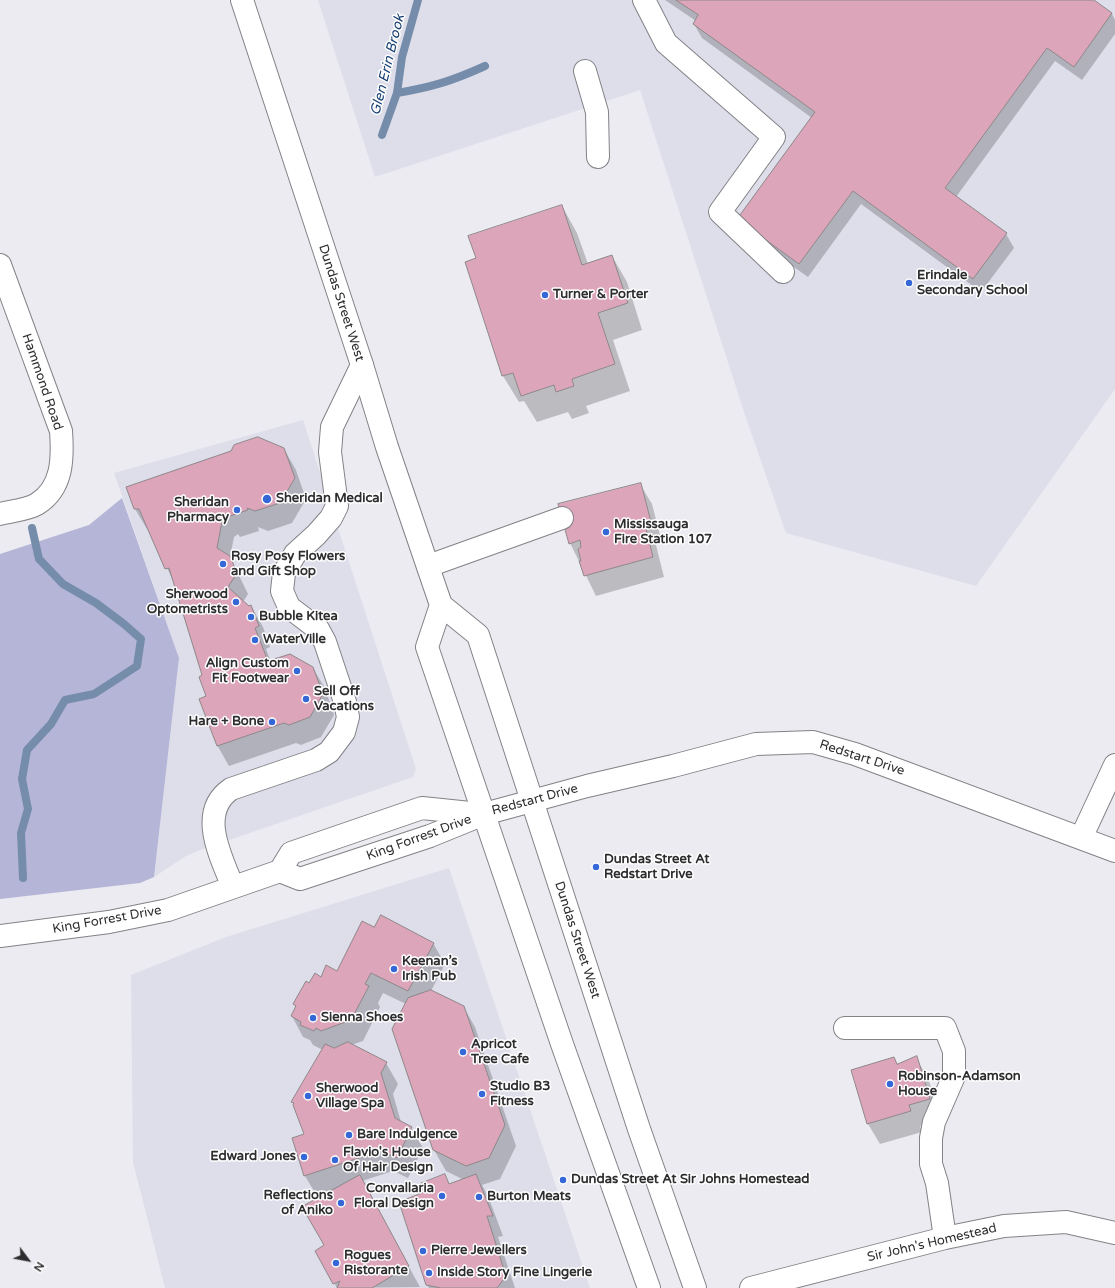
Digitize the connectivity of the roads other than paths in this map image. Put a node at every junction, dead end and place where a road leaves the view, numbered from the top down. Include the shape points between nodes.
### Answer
1 (242, 0) edge
2 (644, 0) edge
3 (585, 71) dead end
4 (598, 157) dead end
5 (0, 265) edge
6 (783, 272) dead end
7 (362, 365) junction
8 (0, 514) edge
9 (562, 518) dead end
10 (428, 566) junction
11 (441, 605) junction
12 (1115, 765) edge
13 (532, 801) junction
14 (484, 814) junction
15 (1081, 838) junction
16 (1115, 851) edge
17 (280, 871) junction
18 (233, 887) junction
19 (0, 936) edge
20 (845, 1028) dead end
21 (1115, 1233) edge
22 (945, 1238) junction
23 (649, 1288) edge
24 (695, 1288) edge
25 (751, 1288) edge

1 - 7 street, Dundas Street West
2 - 6 street via 666,44 774,137 720,212
3 - 4 street via 597,112
5 - 8 street, Hammond Road via 61,431 63,457 59,477 50,492 36,504
7 - 10 street, Dundas Street West
7 - 18 street via 332,426 330,452 337,506 331,518 296,554 284,573 282,591 289,607 318,630 325,642 348,717 344,732 329,752 316,760 223,794 213,814 216,844
9 - 10 street
10 - 11 street, Dundas Street West
11 - 13 street, Dundas Street West via 478,636
11 - 14 street via 427,647
12 - 15 street
13 - 14 street, Redstart Drive
13 - 15 street, Redstart Drive via 756,744 813,742 855,754
13 - 24 street, Dundas Street West via 639,1129
14 - 17 street, King Forrest Drive via 430,836 300,879
14 - 17 street, King Forrest Drive via 422,808 291,853
14 - 23 street
15 - 16 street, Redstart Drive
17 - 18 street, King Forrest Drive
18 - 19 street, King Forrest Drive via 168,910 109,922
20 - 22 street via 945,1028 954,1051 954,1076 934,1122 931,1138 932,1164
21 - 22 street, Sir John's Homestead via 1066,1222 1004,1226
22 - 25 street, Sir John's Homestead

